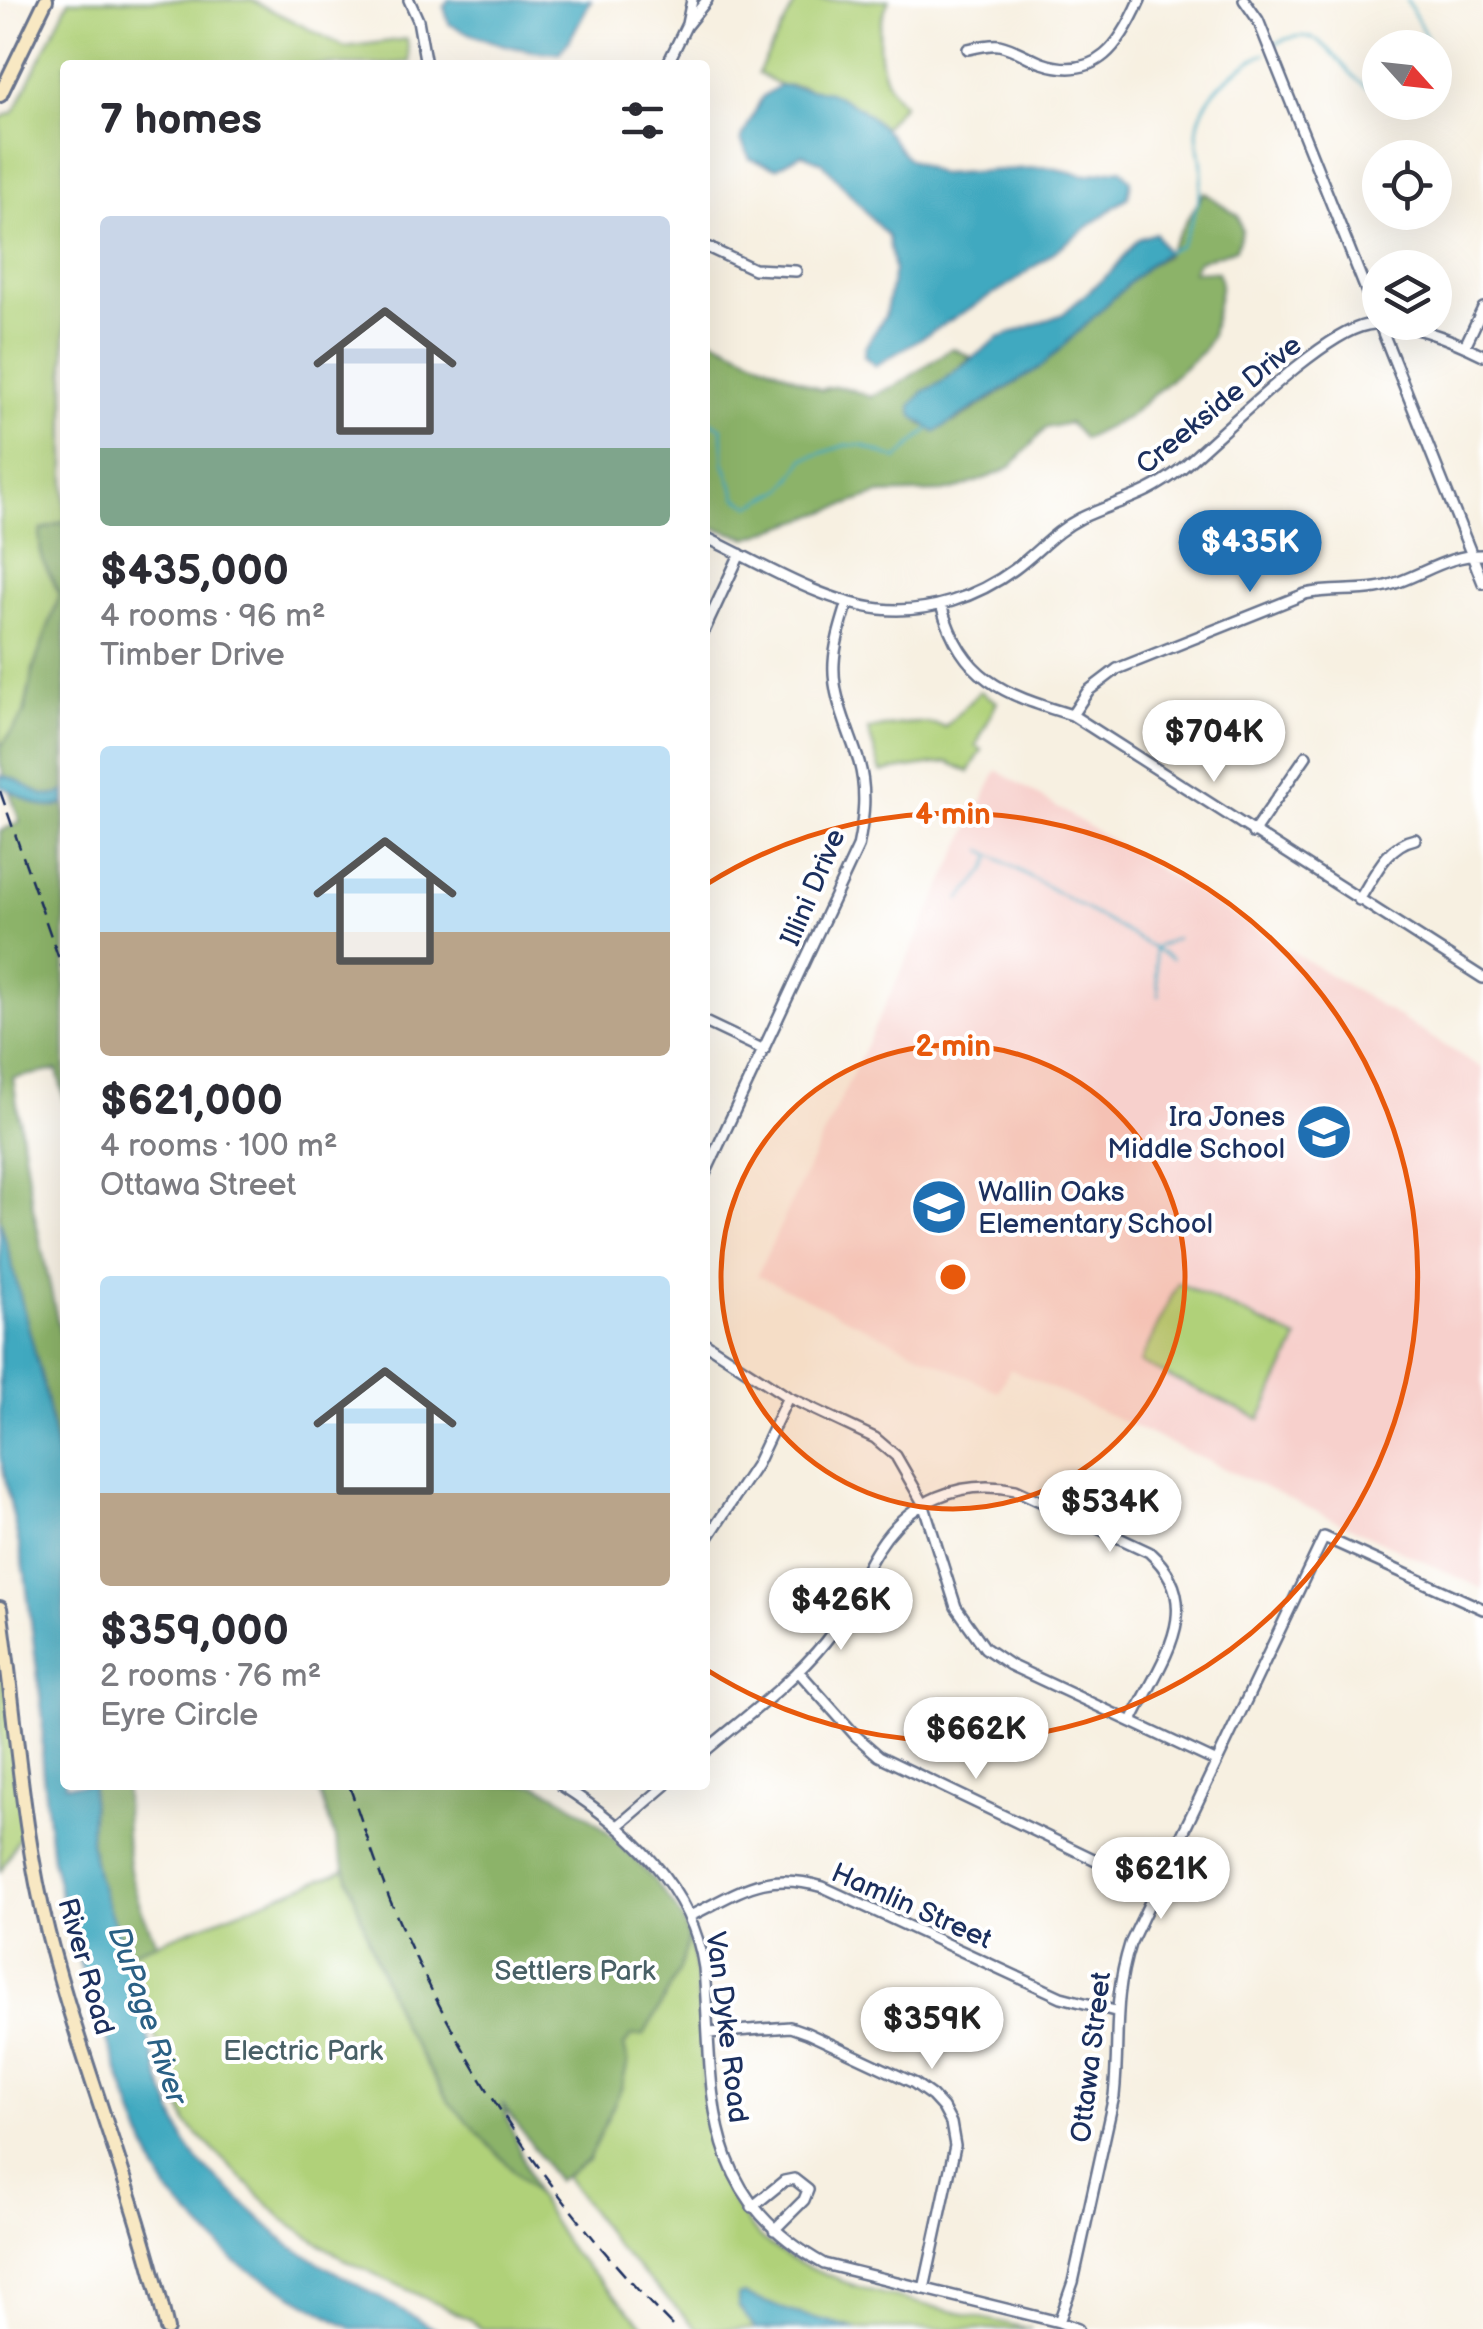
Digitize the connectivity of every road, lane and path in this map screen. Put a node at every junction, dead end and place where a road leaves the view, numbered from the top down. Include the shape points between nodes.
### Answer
1 (46, 0) edge
2 (409, 0) edge
3 (692, 0) edge
4 (706, 0) edge
5 (1140, 0) edge
6 (1245, 0) edge
7 (686, 26) junction
8 (968, 48) dead end
9 (425, 60) edge
10 (669, 60) edge
11 (0, 96) edge
12 (710, 248) edge
13 (796, 271) dead end
14 (1362, 281) edge
15 (1483, 308) edge
16 (1362, 328) edge
17 (1386, 340) edge
18 (1446, 340) edge
19 (1465, 346) junction
20 (1483, 354) edge
21 (710, 540) edge
22 (740, 554) junction
23 (1477, 555) edge
24 (1483, 583) edge
25 (848, 602) junction
26 (940, 605) junction
27 (710, 617) edge
28 (1072, 715) junction
29 (1306, 756) dead end
30 (1253, 833) junction
31 (1415, 840) dead end
32 (1359, 900) junction
33 (1483, 978) edge
34 (710, 1024) edge
35 (764, 1050) junction
36 (710, 1163) edge
37 (710, 1347) edge
38 (788, 1397) junction
39 (923, 1503) junction
40 (710, 1534) edge
41 (0, 1608) edge
42 (1483, 1609) edge
43 (798, 1671) junction
44 (1132, 1720) junction
45 (710, 1747) edge
46 (1214, 1761) junction
47 (568, 1790) edge
48 (660, 1790) edge
49 (618, 1826) junction
50 (1156, 1888) junction
51 (690, 1916) junction
52 (1115, 2011) junction
53 (709, 2032) junction
54 (752, 2207) junction
55 (774, 2230) junction
56 (924, 2289) junction
57 (1059, 2322) junction
58 (166, 2329) edge
59 (1078, 2329) edge

1 - 11 street
2 - 9 street
3 - 7 street
4 - 7 street
5 - 8 street via 1123,38 1081,66 1044,64 998,45
6 - 14 street
7 - 10 street
12 - 13 street via 754,269
15 - 19 street
16 - 26 street, Creekside Drive via 1315,353 1154,490 1082,518 994,583
17 - 23 street
18 - 19 street
19 - 20 street
21 - 22 street, Creekside Drive
22 - 25 street, Creekside Drive
22 - 27 street
23 - 24 street
23 - 28 street via 1380,588 1328,588 1288,600 1117,669 1088,691
25 - 26 street, Creekside Drive via 880,609
25 - 35 street, Illini Drive via 833,666 860,765 863,820 848,871
26 - 28 street via 972,668 1017,698
28 - 30 street
29 - 30 street
30 - 32 street
31 - 32 street via 1391,851
32 - 33 street
34 - 35 street
35 - 36 street, Illini Drive
37 - 38 street
38 - 39 street via 875,1438 896,1456
38 - 40 street via 756,1465
39 - 43 street via 888,1534 844,1617
39 - 44 street via 956,1607 985,1648 1010,1666
39 - 44 street via 964,1487 1016,1490 1150,1552 1167,1568 1176,1584 1178,1622
41 - 58 street, River Road via 27,1826 48,1932 144,2234
42 - 46 street, Ottawa Street via 1324,1536
43 - 45 street
43 - 50 street via 879,1756
44 - 46 street
46 - 50 street, Ottawa Street
47 - 49 street, Van Dyke Road
48 - 49 street
49 - 51 street, Van Dyke Road
50 - 52 street, Ottawa Street via 1120,1974
51 - 52 street, Hamlin Street via 750,1886 797,1880 1061,1998
51 - 53 street, Van Dyke Road via 701,1947
52 - 57 street, Ottawa Street via 1114,2096
53 - 54 street, Van Dyke Road via 720,2142
53 - 56 street via 790,2027 914,2083 943,2108 955,2146
54 - 55 street, Van Dyke Road
54 - 55 street via 784,2181 802,2182 808,2190 804,2200
55 - 56 street, Van Dyke Road via 824,2264
56 - 57 street, Van Dyke Road
57 - 59 street, Van Dyke Road

